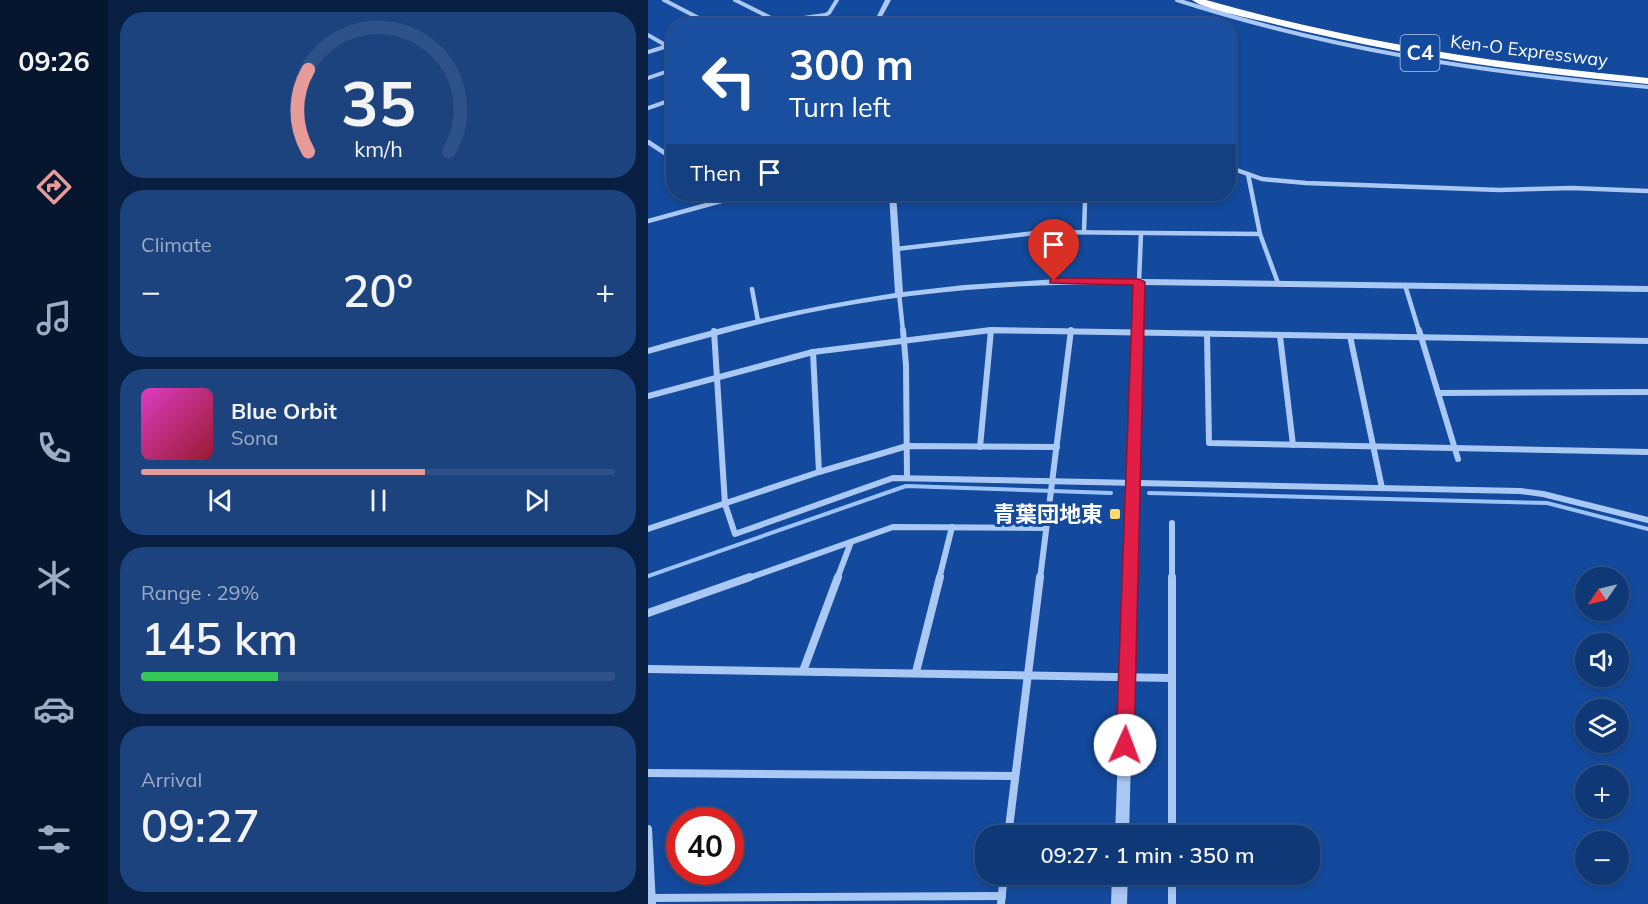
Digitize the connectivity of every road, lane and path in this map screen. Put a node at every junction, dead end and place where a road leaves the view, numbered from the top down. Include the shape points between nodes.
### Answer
1 (664, 0) edge
2 (735, 0) edge
3 (837, 0) edge
4 (888, 0) edge
5 (1177, 0) edge
6 (1196, 0) edge
7 (1213, 0) edge
8 (699, 18) edge
9 (771, 18) edge
10 (798, 18) edge
11 (878, 18) edge
12 (648, 35) edge
13 (666, 45) edge
14 (666, 46) edge
15 (648, 52) edge
16 (666, 72) edge
17 (1648, 76) edge
18 (648, 78) edge
19 (1648, 81) edge
20 (1648, 87) edge
21 (666, 102) edge
22 (648, 108) edge
23 (648, 142) edge
24 (666, 154) edge
25 (1236, 170) edge
26 (1248, 174) junction
27 (1648, 191) edge
28 (720, 201) edge
29 (893, 201) edge
30 (1082, 201) edge
31 (648, 215) edge
32 (651, 220) edge
33 (1084, 232) junction
34 (1141, 233) junction
35 (1260, 234) junction
36 (896, 249) junction
37 (1139, 282) junction
38 (1278, 283) junction
39 (1405, 285) junction
40 (752, 289) dead end
41 (1648, 290) edge
42 (899, 293) junction
43 (758, 321) junction
44 (991, 330) junction
45 (1071, 330) junction
46 (714, 332) junction
47 (1138, 332) junction
48 (1207, 334) junction
49 (1280, 336) junction
50 (1350, 336) junction
51 (1420, 337) junction
52 (903, 339) junction
53 (1648, 341) edge
54 (648, 351) edge
55 (813, 352) junction
56 (718, 377) junction
57 (1648, 392) edge
58 (1438, 393) junction
59 (648, 396) edge
60 (1293, 445) junction
61 (907, 446) junction
62 (1375, 446) junction
63 (980, 447) junction
64 (1057, 447) junction
65 (1455, 448) junction
66 (1648, 452) edge
67 (1458, 459) dead end
68 (819, 472) junction
69 (907, 478) junction
70 (1053, 482) junction
71 (1133, 483) junction
72 (1382, 488) junction
73 (725, 504) junction
74 (1648, 520) edge
75 (1172, 523) dead end
76 (952, 527) junction
77 (1046, 528) junction
78 (648, 530) edge
79 (852, 542) junction
80 (648, 613) edge
81 (648, 669) edge
82 (803, 671) junction
83 (916, 672) junction
84 (1027, 675) junction
85 (1127, 677) junction
86 (1171, 678) junction
87 (648, 773) edge
88 (1015, 776) junction
89 (1009, 825) edge
90 (1122, 825) edge
91 (1172, 825) edge
92 (648, 829) edge
93 (1003, 885) edge
94 (1120, 885) edge
95 (1172, 885) edge
96 (1001, 900) edge
97 (651, 901) edge
98 (1119, 904) edge
99 (1172, 904) edge

1 - 8 street
2 - 9 street
3 - 10 street via 827,14
4 - 11 street
5 - 20 street via 1299,35 1387,53 1502,72
6 - 19 highway, Ken-O Expressway / C4 via 1292,27 1402,50 1512,67
7 - 17 highway, Ken-O Expressway / C4 via 1415,47 1541,66
12 - 13 street
14 - 15 street
16 - 18 street
21 - 22 street
23 - 24 street
25 - 26 street
26 - 27 street via 1306,183
26 - 35 street
28 - 32 street
29 - 36 street
30 - 33 street
31 - 32 street
33 - 34 street
33 - 36 street via 1044,232
34 - 35 street
34 - 37 street
35 - 38 street
36 - 42 street
37 - 38 street
37 - 42 street via 998,283
37 - 47 street
38 - 39 street
39 - 41 street
39 - 51 street
40 - 43 street
42 - 43 street
42 - 52 street
43 - 46 street
44 - 45 street
44 - 52 street
44 - 63 street
45 - 47 street
45 - 64 street
46 - 54 street
46 - 56 street
47 - 48 street
47 - 71 street
48 - 49 street
48 - 60 street via 1209,443
49 - 50 street
49 - 60 street
50 - 51 street
50 - 62 street
51 - 53 street
51 - 58 street
52 - 55 street
52 - 61 street
55 - 56 street
55 - 68 street
56 - 59 street
56 - 73 street
57 - 58 street
58 - 65 street
60 - 62 street
61 - 63 street
61 - 68 street
61 - 69 street
62 - 65 street
62 - 72 street
63 - 64 street
64 - 70 street
65 - 66 street
65 - 67 street
68 - 73 street
69 - 70 street
69 - 73 street via 893,478 735,534
70 - 71 street
70 - 77 street
71 - 72 street
71 - 85 street
72 - 74 street via 1543,494
73 - 78 street
75 - 86 street
76 - 77 street
76 - 79 street via 892,527
76 - 83 street
77 - 84 street
79 - 80 street
79 - 82 street
81 - 82 street
82 - 83 street
83 - 84 street
84 - 85 street
84 - 88 street
85 - 86 street
85 - 90 street
86 - 91 street
87 - 88 street
88 - 89 street
92 - 97 street
93 - 96 street
94 - 98 street
95 - 99 street
96 - 97 street

